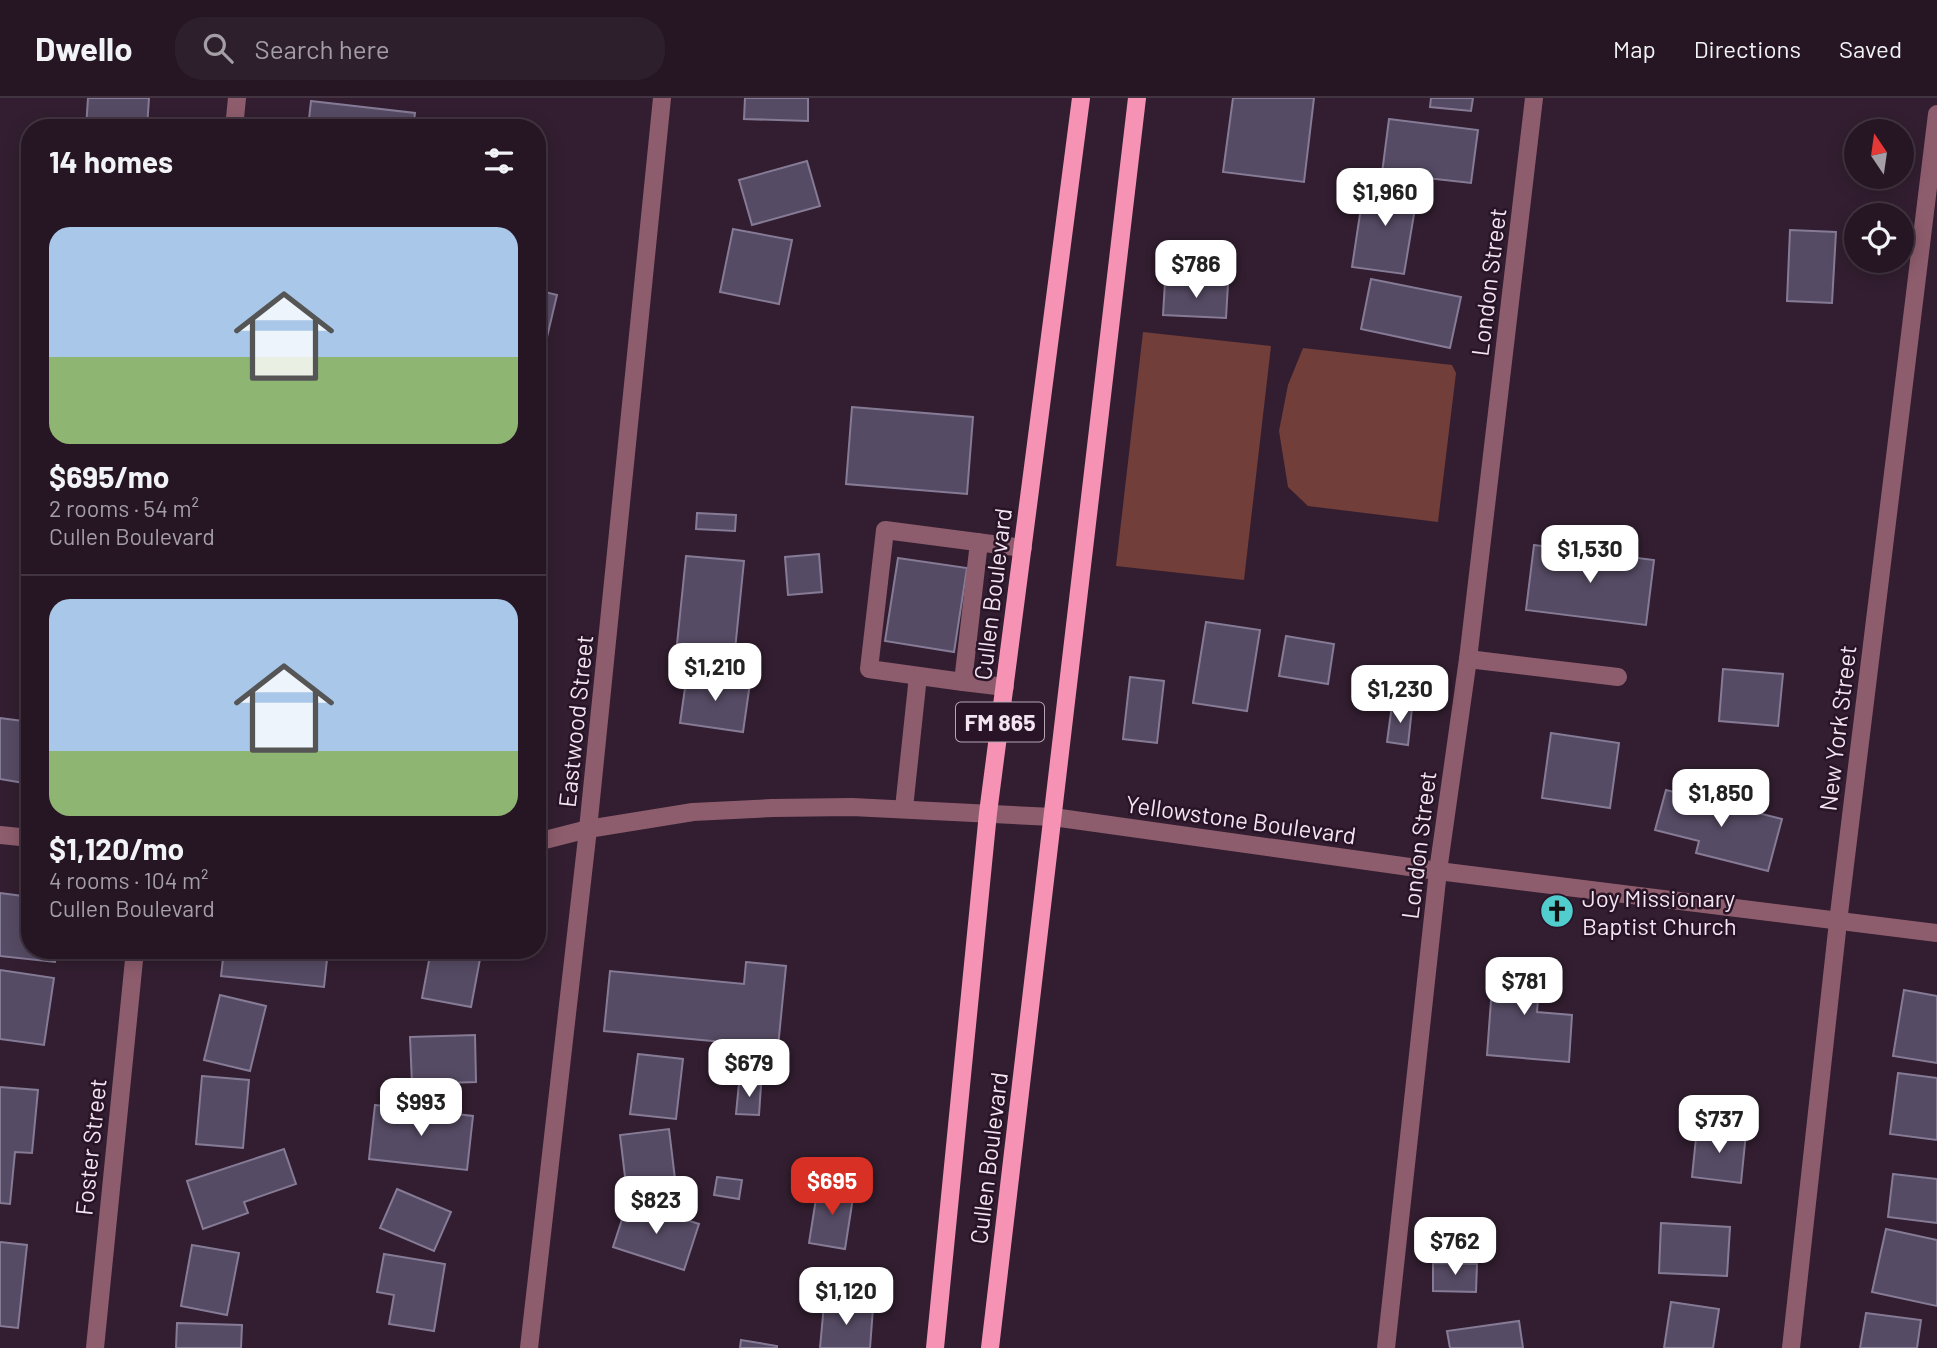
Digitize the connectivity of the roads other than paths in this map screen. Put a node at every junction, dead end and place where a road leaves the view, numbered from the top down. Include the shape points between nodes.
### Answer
1 (237, 98) edge
2 (662, 98) edge
3 (1081, 98) edge
4 (1137, 98) edge
5 (1534, 98) edge
6 (1937, 114) edge
7 (235, 119) edge
8 (979, 542) junction
9 (1023, 548) junction
10 (1468, 659) junction
11 (918, 676) junction
12 (1618, 677) dead end
13 (963, 682) junction
14 (1005, 687) junction
15 (904, 808) junction
16 (988, 813) junction
17 (1053, 817) junction
18 (588, 829) junction
19 (0, 835) edge
20 (21, 837) edge
21 (546, 840) edge
22 (1438, 872) junction
23 (1838, 922) junction
24 (1937, 933) edge
25 (134, 959) edge
26 (94, 1348) edge
27 (529, 1348) edge
28 (934, 1348) edge
29 (990, 1348) edge
30 (1387, 1348) edge
31 (1791, 1348) edge

1 - 7 street
2 - 18 street, Eastwood Street
3 - 9 main road, Cullen Boulevard / FM 865
4 - 17 main road, Cullen Boulevard / FM 865
5 - 10 street, London Street
6 - 23 street, New York Street
8 - 9 street
8 - 11 street via 885,530 884,601 869,669
8 - 13 street via 966,613
9 - 14 main road, Cullen Boulevard / FM 865
10 - 12 street
10 - 22 street, London Street
11 - 13 street
11 - 15 street
13 - 14 street
14 - 16 main road, Cullen Boulevard / FM 865
15 - 16 street, Yellowstone Boulevard
15 - 18 street, Yellowstone Boulevard via 693,812
16 - 17 street, Yellowstone Boulevard
16 - 28 main road, Cullen Boulevard / FM 865
17 - 22 street, Yellowstone Boulevard
17 - 29 main road, Cullen Boulevard / FM 865
18 - 21 street, Yellowstone Boulevard
18 - 27 street, Eastwood Street
19 - 20 street
22 - 23 street, Yellowstone Boulevard
22 - 30 street, London Street
23 - 24 street, Yellowstone Boulevard
23 - 31 street, New York Street
25 - 26 street, Foster Street

